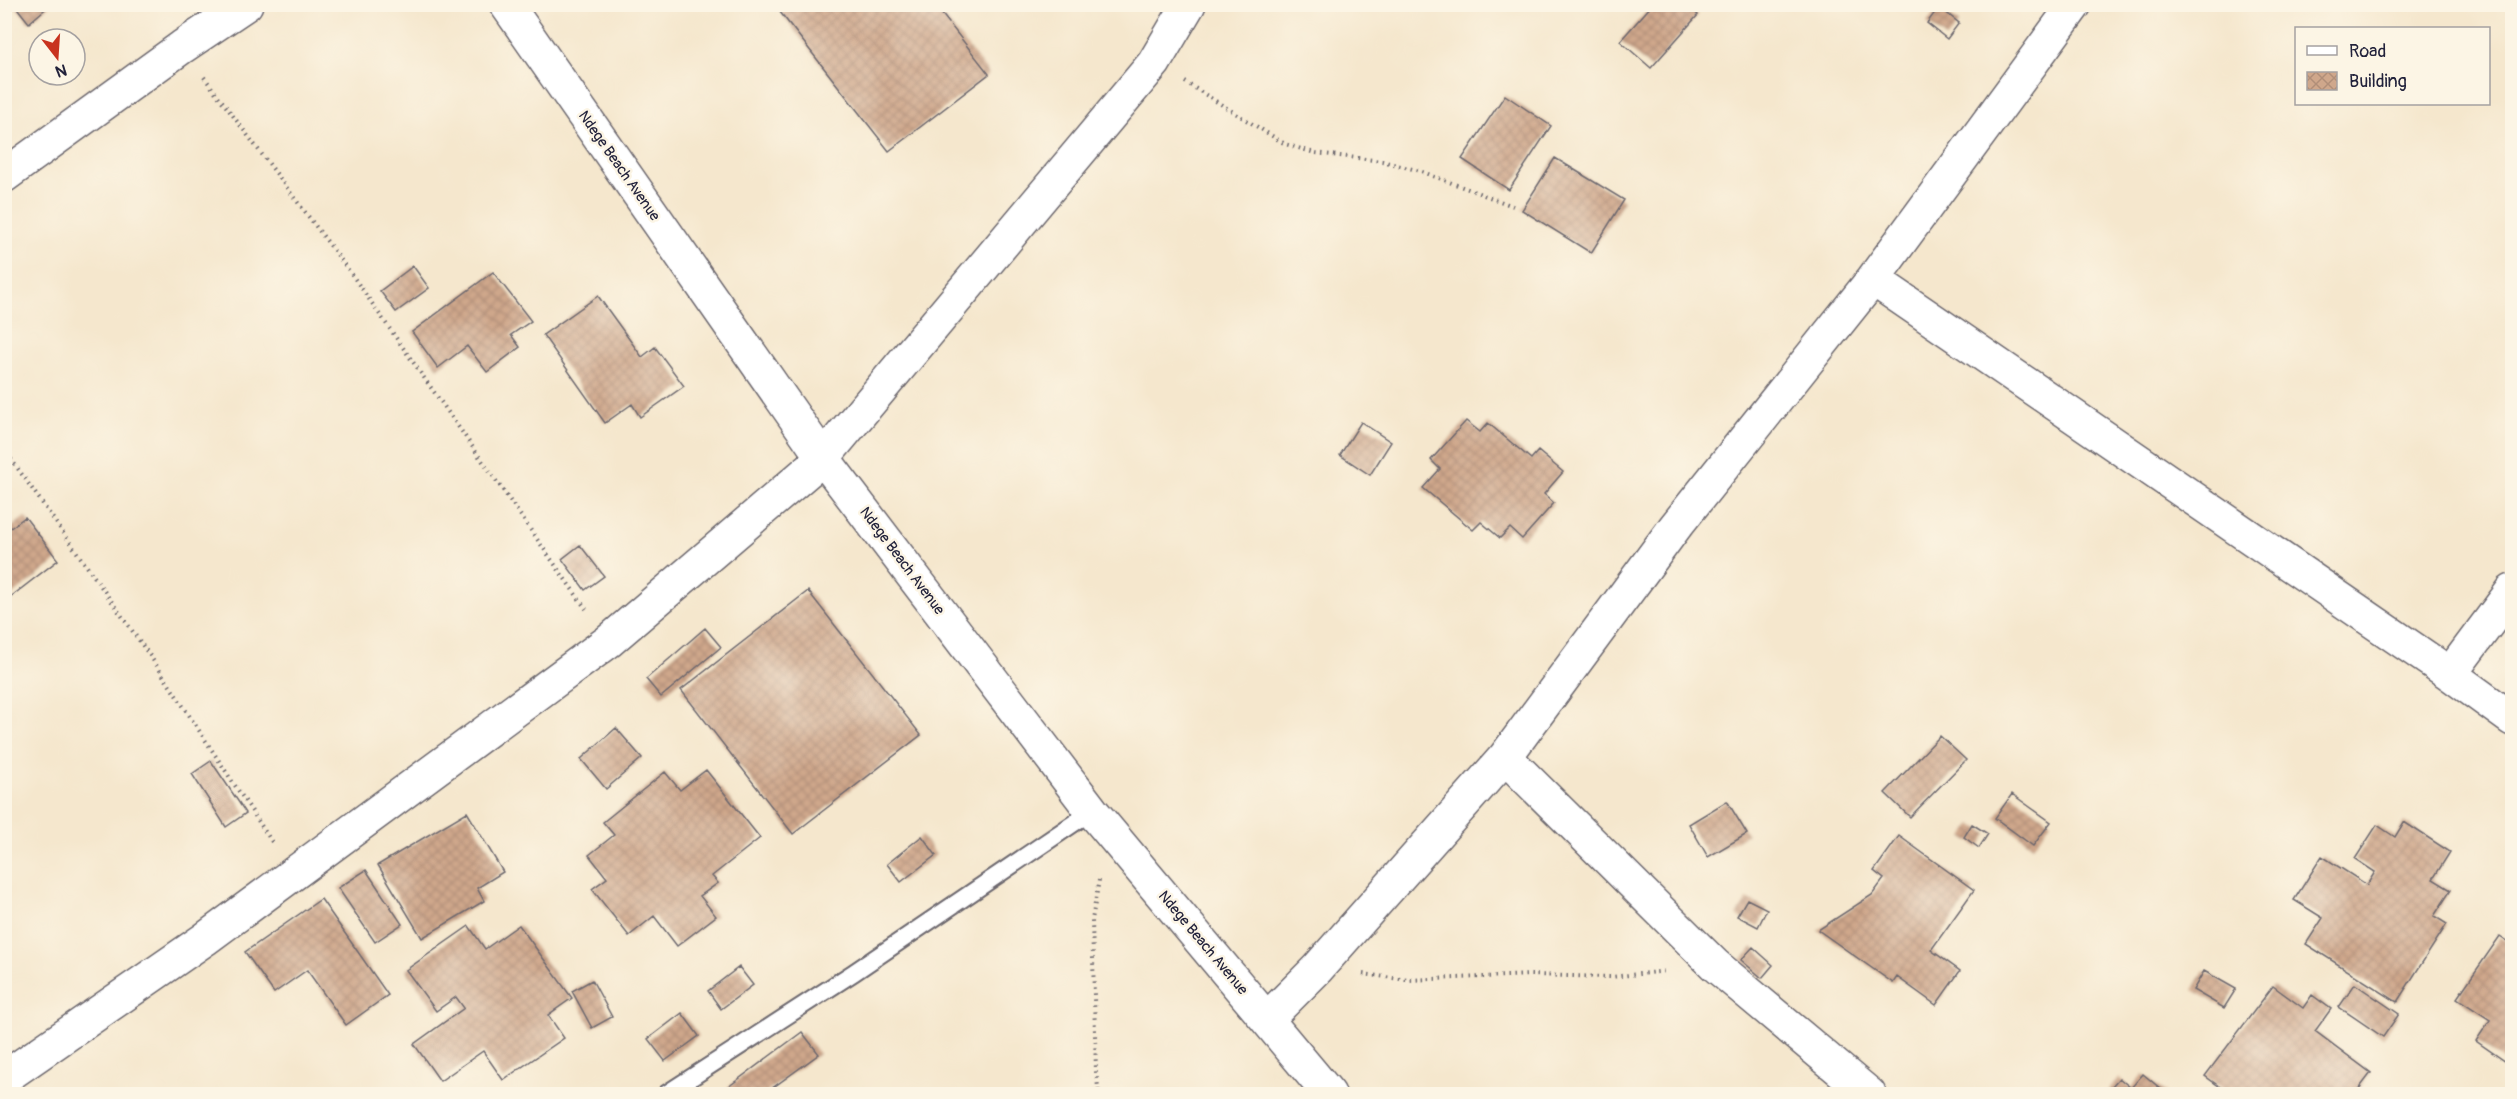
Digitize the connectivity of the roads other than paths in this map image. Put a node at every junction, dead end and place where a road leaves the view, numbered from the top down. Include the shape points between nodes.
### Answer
1 (246, 4) edge
2 (506, 4) edge
3 (1189, 4) edge
4 (2075, 4) edge
5 (4, 176) edge
6 (1873, 279) junction
7 (823, 458) junction
8 (2512, 591) edge
9 (2450, 674) junction
10 (2512, 719) edge
11 (1505, 757) junction
12 (1101, 821) junction
13 (1267, 1019) junction
14 (4, 1078) edge
15 (666, 1095) edge
16 (1329, 1095) edge
17 (1869, 1095) edge

1 - 5 street
2 - 7 street, Ndege Beach Avenue
3 - 7 street via 1154,63
4 - 6 street
6 - 9 street
6 - 11 street via 1675,527
7 - 12 street, Ndege Beach Avenue
7 - 14 street via 609,641 206,939
8 - 9 street
9 - 10 street
11 - 13 street via 1317,969
11 - 17 street via 1715,965
12 - 13 street, Ndege Beach Avenue
12 - 15 lane via 853,972
13 - 16 street, Ndege Beach Avenue

